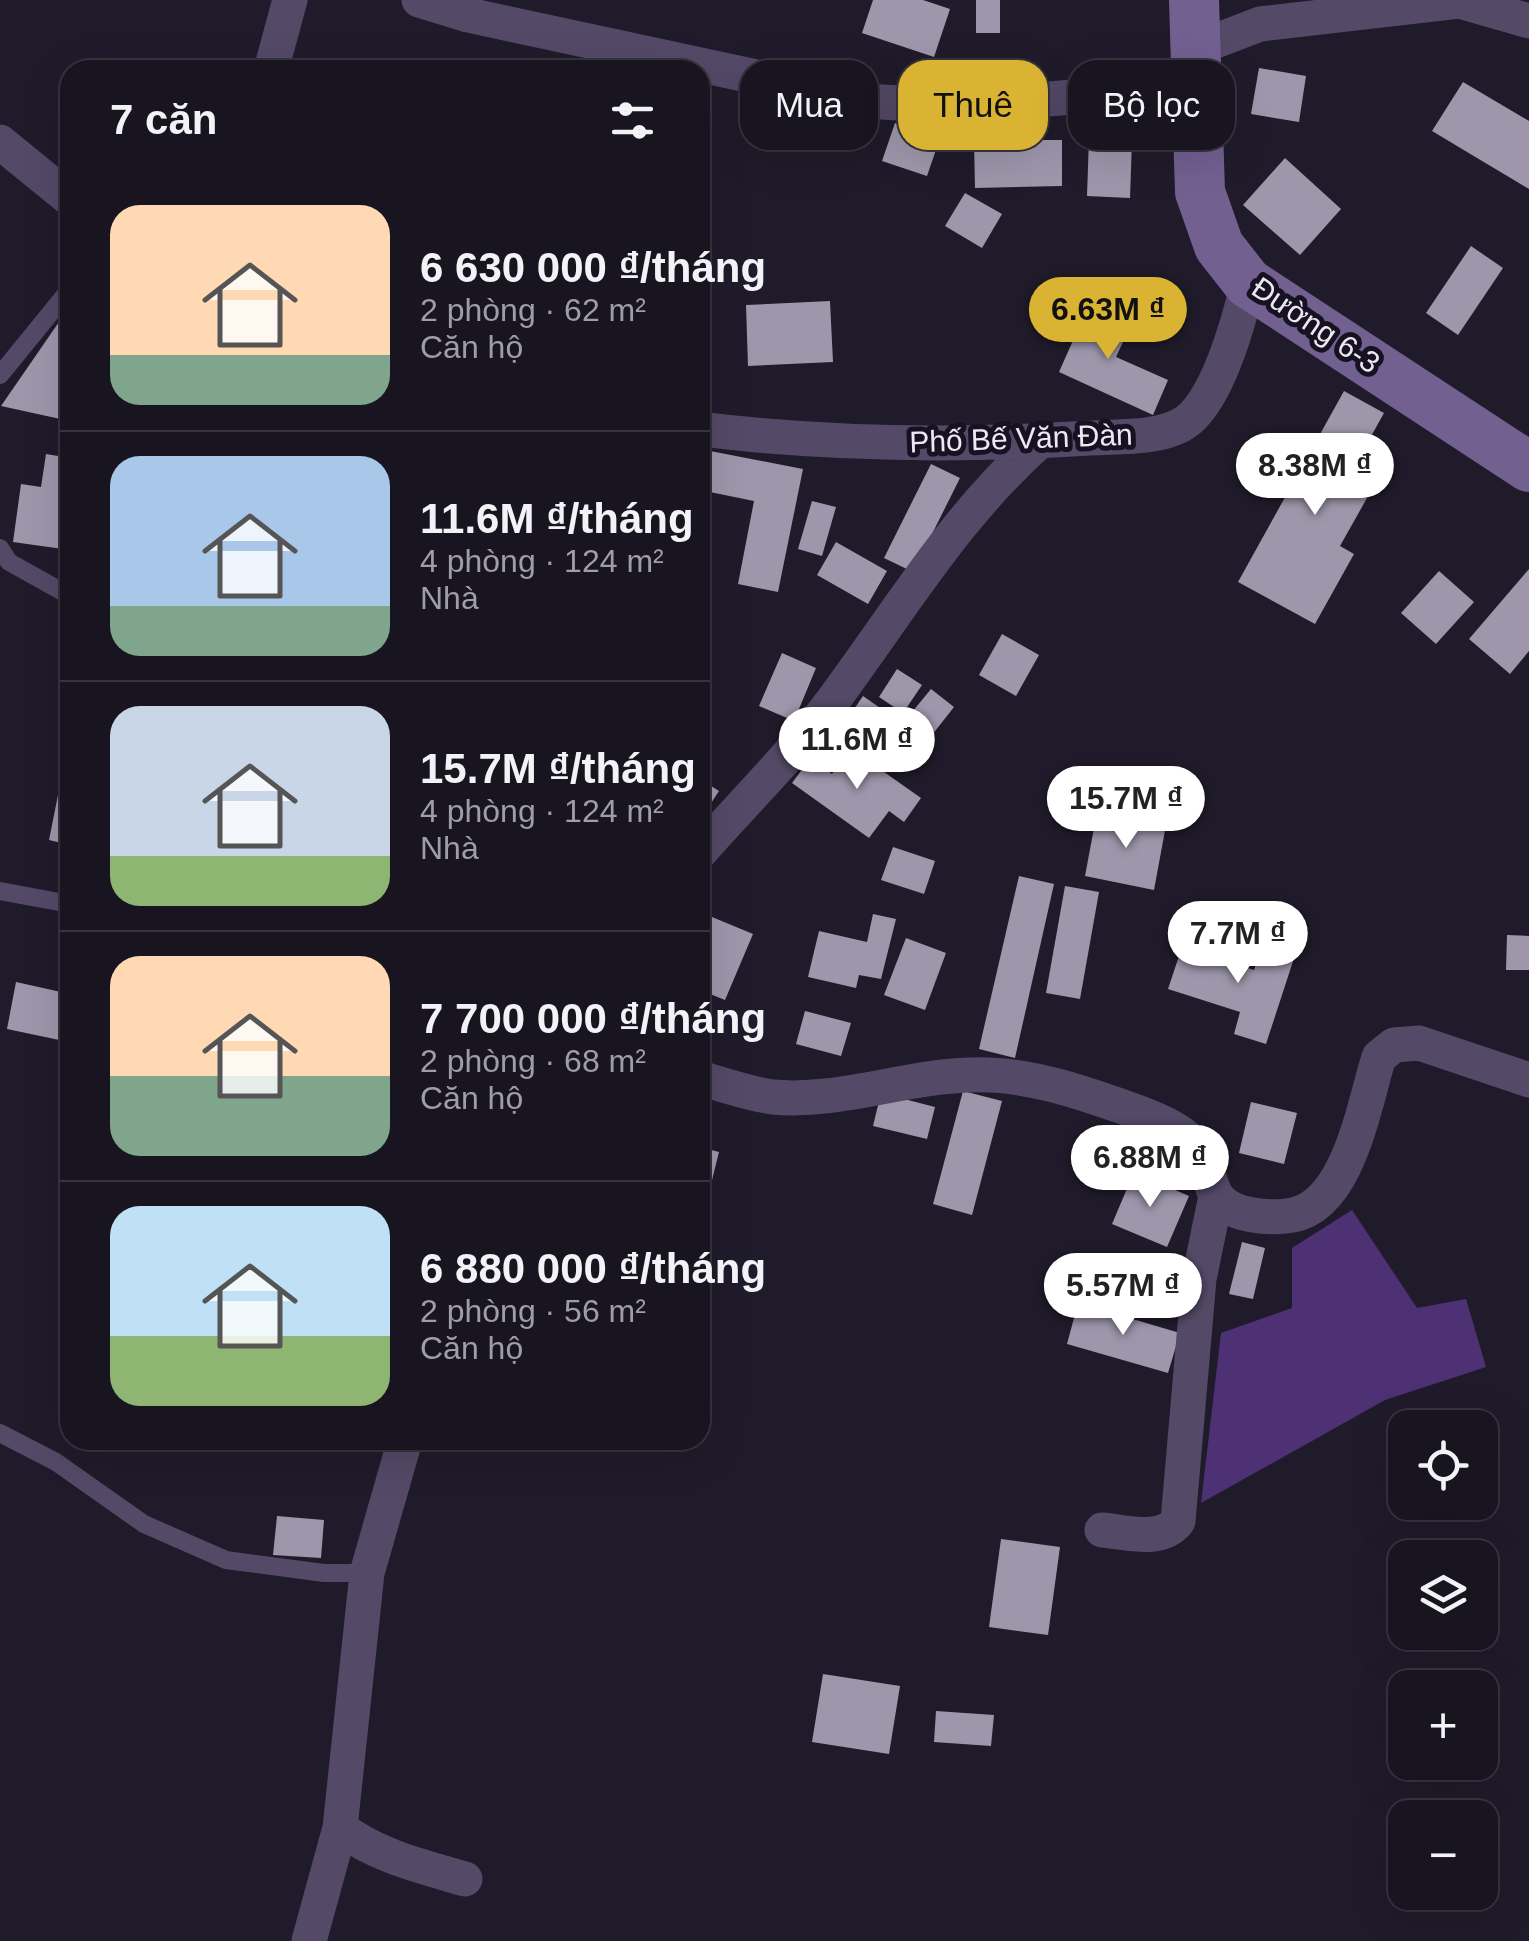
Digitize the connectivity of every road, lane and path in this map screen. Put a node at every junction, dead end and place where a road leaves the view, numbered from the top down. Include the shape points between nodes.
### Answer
1 (290, 0) edge
2 (418, 0) edge
3 (1194, 0) edge
4 (1529, 21) edge
5 (274, 60) edge
6 (679, 60) edge
7 (1195, 60) edge
8 (1206, 60) edge
9 (710, 67) edge
10 (1068, 93) edge
11 (0, 142) edge
12 (1198, 150) edge
13 (60, 191) edge
14 (1248, 283) junction
15 (60, 301) edge
16 (0, 376) edge
17 (710, 430) edge
18 (1040, 441) junction
19 (1529, 467) edge
20 (0, 548) edge
21 (60, 590) edge
22 (710, 841) edge
23 (0, 891) edge
24 (60, 902) edge
25 (710, 1080) edge
26 (1529, 1080) edge
27 (1216, 1196) junction
28 (0, 1433) edge
29 (402, 1450) edge
30 (1102, 1530) dead end
31 (367, 1573) junction
32 (340, 1828) junction
33 (464, 1878) dead end
34 (309, 1941) edge

1 - 5 street
2 - 6 street
3 - 7 street, Đường 6-3
4 - 8 street via 1459,0 1260,24
9 - 10 street via 868,101 934,106 1012,104
11 - 13 street
12 - 14 street, Đường 6-3 via 1200,192 1219,246
14 - 18 street, Phố Bế Văn Đàn via 1237,328 1200,410 1181,425 1155,434
14 - 19 street, Đường 6-3
15 - 16 lane
17 - 18 street, Phố Bế Văn Đàn via 795,441
18 - 22 street via 944,542 830,704
20 - 21 lane via 9,562
23 - 24 lane
25 - 27 street via 774,1096 809,1096 970,1074 1034,1079 1179,1131 1200,1152
26 - 27 street via 1419,1043 1394,1045 1379,1057 1344,1168 1328,1196 1296,1214 1265,1217
27 - 30 street via 1198,1279 1178,1521 1158,1535
28 - 31 lane via 56,1462 144,1524 226,1560
29 - 31 street
31 - 32 street
32 - 33 street via 398,1859
32 - 34 street

